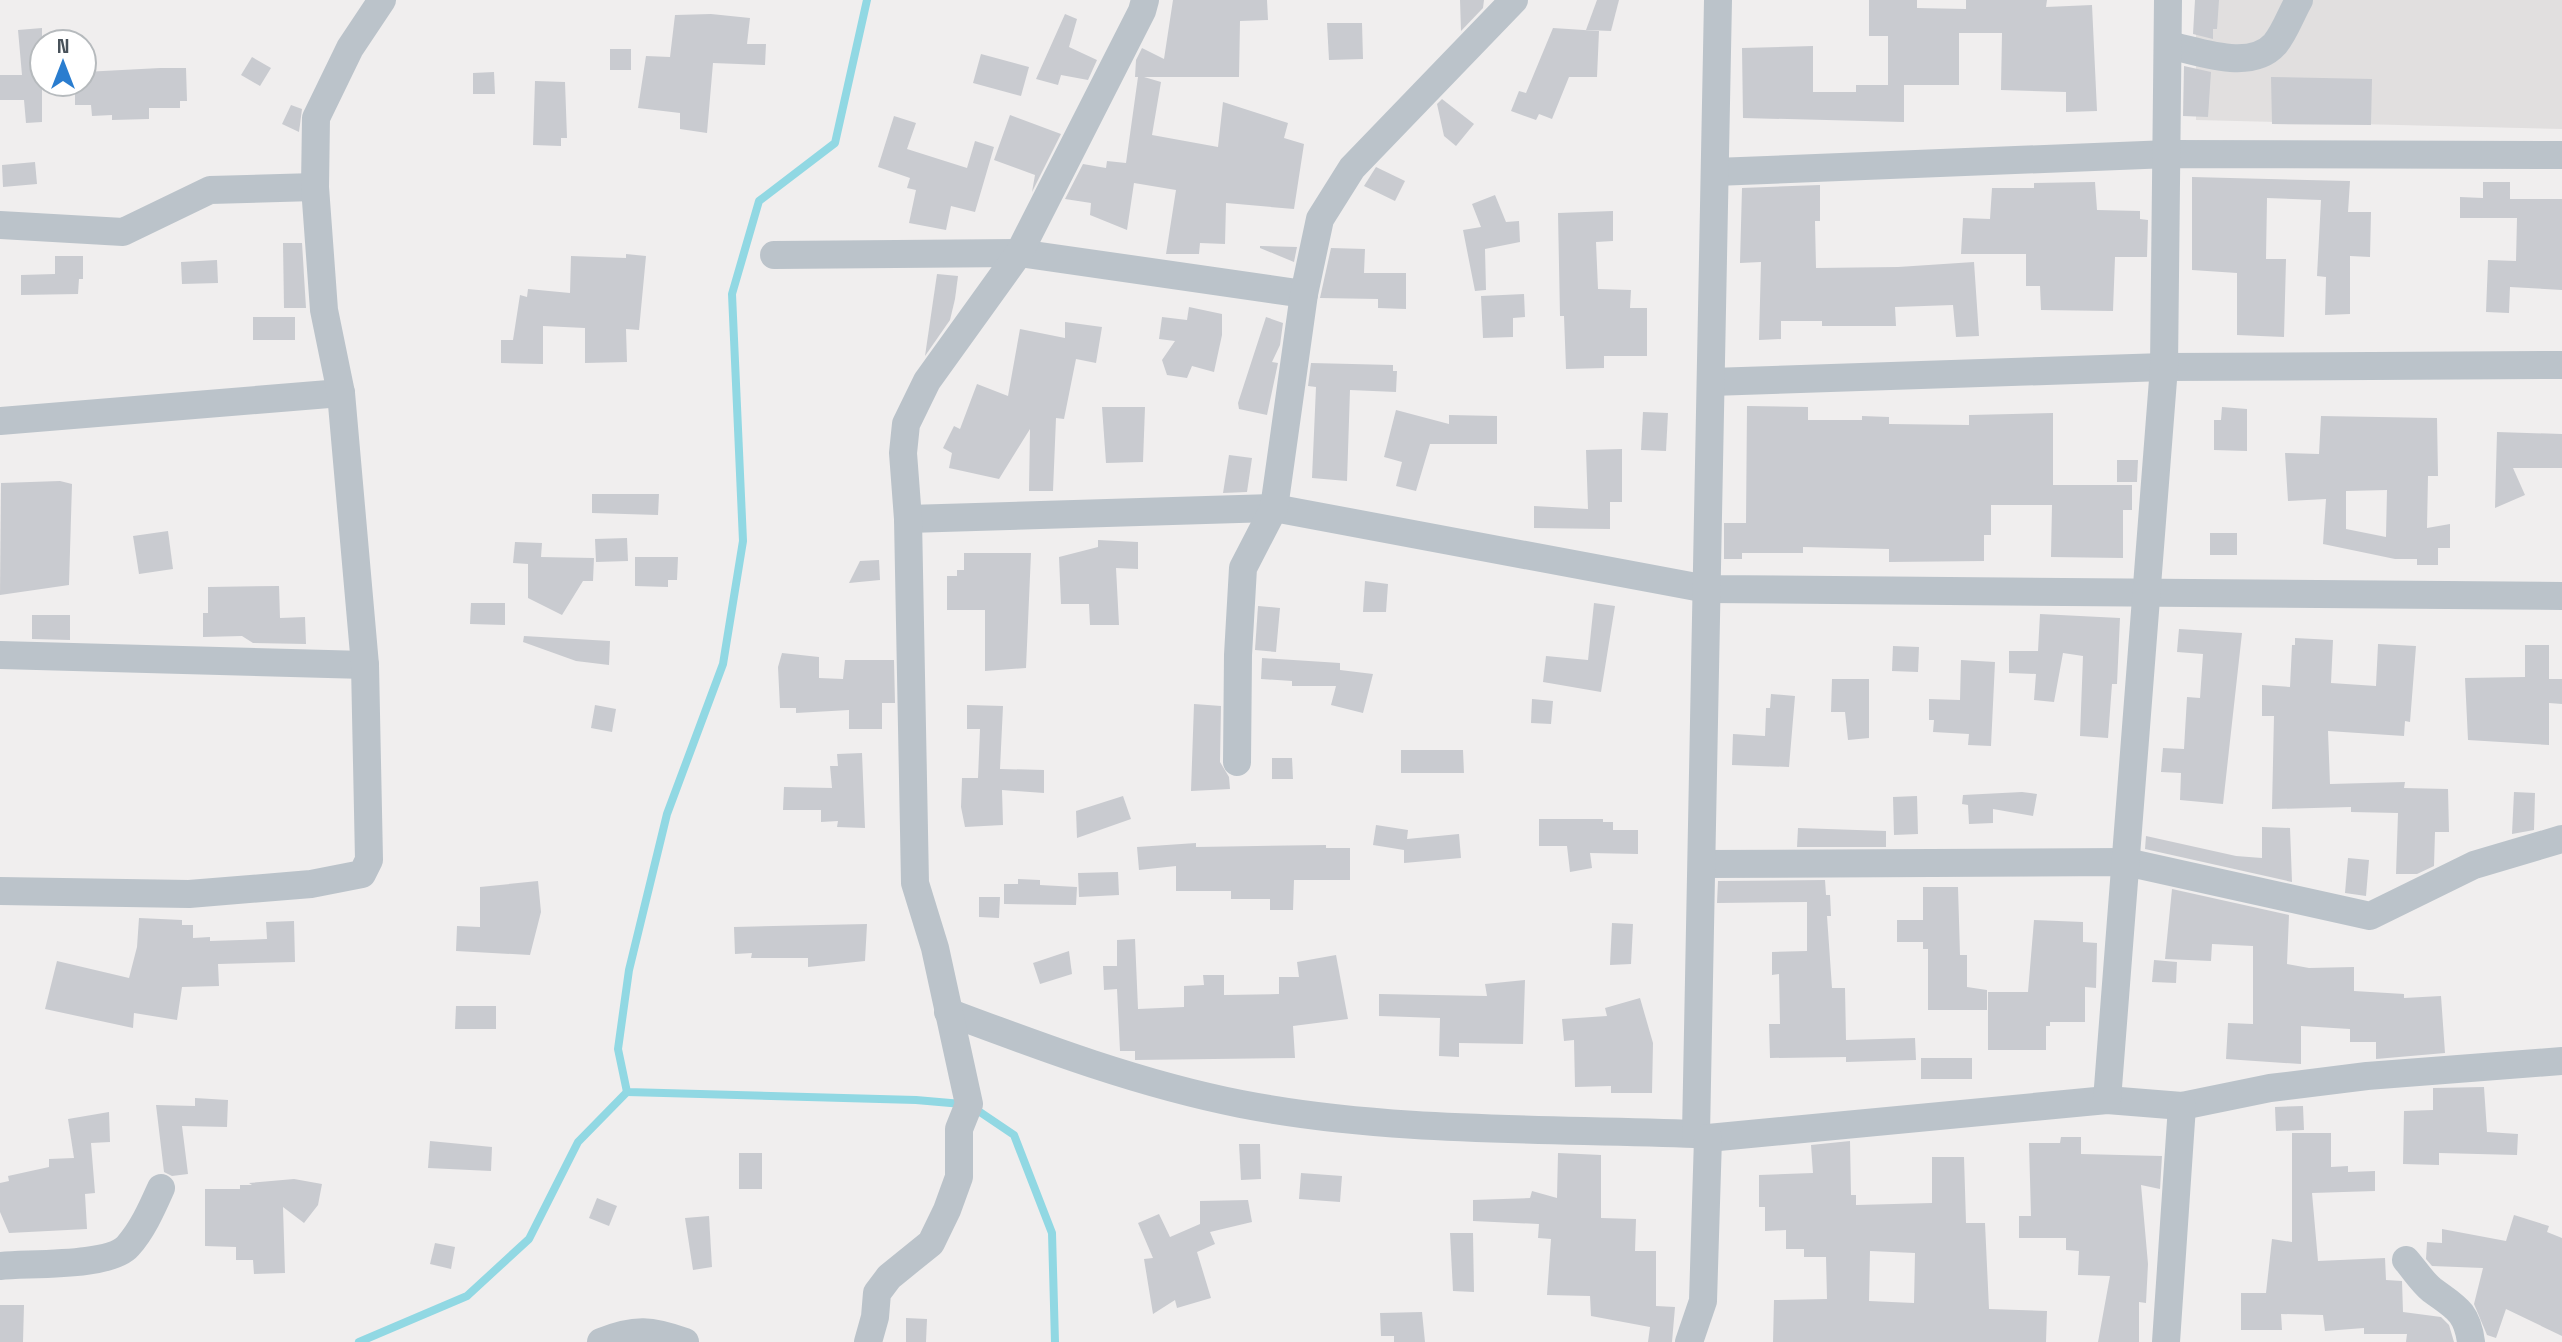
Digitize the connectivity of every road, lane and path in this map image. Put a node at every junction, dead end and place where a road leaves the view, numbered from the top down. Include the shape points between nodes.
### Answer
1 (382, 0) edge
2 (1145, 0) edge
3 (1514, 0) edge
4 (1718, 0) edge
5 (2168, 0) edge
6 (2299, 0) edge
7 (2168, 45) junction
8 (2169, 154) junction
9 (2562, 155) edge
10 (1715, 172) junction
11 (315, 187) junction
12 (0, 225) edge
13 (1019, 253) junction
14 (775, 255) dead end
15 (1304, 294) junction
16 (2562, 365) edge
17 (2164, 368) junction
18 (1711, 382) junction
19 (341, 393) junction
20 (0, 421) edge
21 (1274, 508) junction
22 (908, 519) junction
23 (1707, 589) junction
24 (2147, 593) junction
25 (2562, 596) edge
26 (0, 654) edge
27 (365, 665) junction
28 (1237, 762) dead end
29 (2562, 839) edge
30 (2126, 862) junction
31 (1702, 864) junction
32 (0, 891) edge
33 (948, 1012) junction
34 (2562, 1061) edge
35 (2107, 1100) junction
36 (2182, 1106) junction
37 (1702, 1136) junction
38 (161, 1188) dead end
39 (2406, 1259) dead end
40 (0, 1266) edge
41 (601, 1342) edge
42 (685, 1342) edge
43 (868, 1342) edge
44 (1689, 1342) edge
45 (2166, 1342) edge
46 (2471, 1342) edge

1 - 11 street via 350,48 316,118
2 - 13 street
3 - 15 street via 1352,168 1320,219
4 - 10 street
5 - 7 street
6 - 7 street via 2274,44 2256,56 2241,59
7 - 8 street
8 - 9 street
8 - 10 street
8 - 17 street
10 - 18 street
11 - 12 street via 210,190 123,232
11 - 19 street via 324,310
13 - 14 street
13 - 15 street
13 - 22 street via 927,381 906,424 903,453
15 - 21 street
16 - 17 street
17 - 18 street
17 - 24 street
18 - 23 street
19 - 20 street
19 - 27 street
21 - 22 street
21 - 23 street
21 - 28 street via 1243,568
22 - 33 street via 915,883
23 - 24 street
23 - 31 street
24 - 25 street
24 - 30 street
26 - 27 street
27 - 32 street via 369,860 362,874 311,884 189,894
29 - 30 street via 2474,865 2370,916
30 - 31 street
30 - 35 street
31 - 37 street
33 - 37 street via 1137,1078 1242,1104 1365,1122
33 - 43 street via 969,1104 959,1129 959,1177 931,1243 889,1277 877,1293
34 - 36 street via 2367,1076 2270,1088
35 - 36 street
35 - 37 street
36 - 45 street
37 - 44 street via 1703,1301
38 - 40 street via 127,1248 107,1258
39 - 46 street via 2431,1289 2457,1306
41 - 42 street via 624,1333 657,1332

